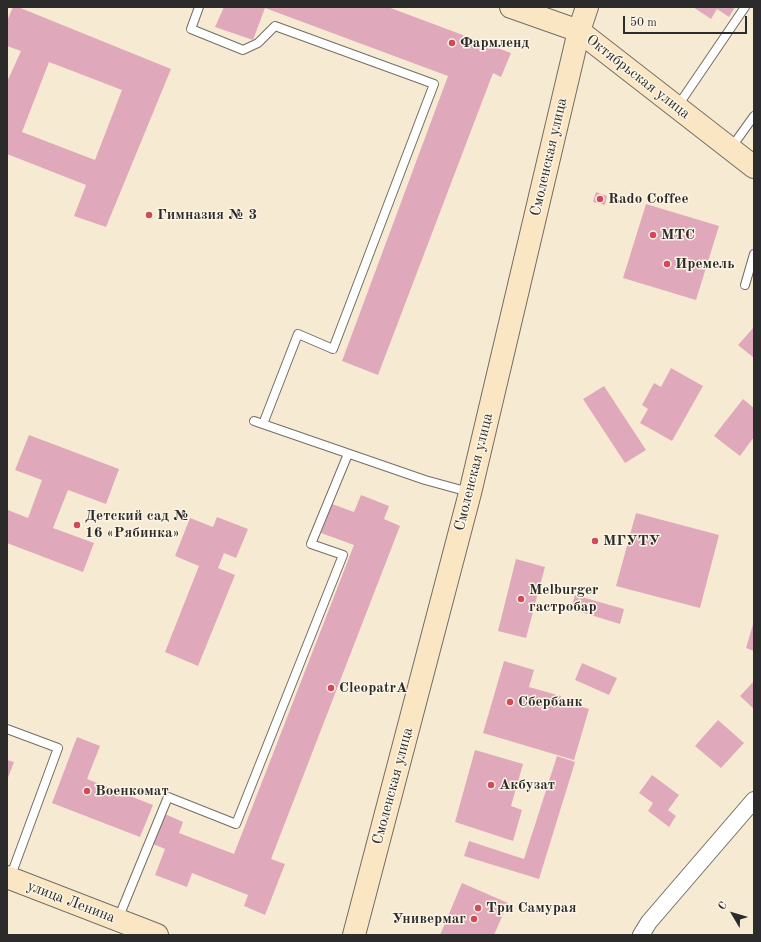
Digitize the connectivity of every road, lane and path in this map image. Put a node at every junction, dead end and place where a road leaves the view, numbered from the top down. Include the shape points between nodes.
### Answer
1 (199, 7) edge
2 (511, 7) edge
3 (587, 7) edge
4 (745, 7) edge
5 (579, 31) junction
6 (677, 107) junction
7 (754, 116) edge
8 (731, 148) junction
9 (754, 167) edge
10 (754, 254) edge
11 (745, 285) dead end
12 (348, 454) junction
13 (470, 493) junction
14 (7, 729) edge
15 (754, 800) edge
16 (9, 878) edge
17 (117, 920) junction
18 (157, 935) edge
19 (354, 935) edge
20 (641, 935) edge

1 - 12 lane via 191,29 243,50 258,43 275,26 434,84 334,349 298,334 258,422
2 - 5 main road, Октябрьская улица
3 - 5 main road, Смоленская улица
4 - 6 lane
5 - 6 main road, Октябрьская улица
5 - 13 main road, Смоленская улица
6 - 8 main road, Октябрьская улица
7 - 8 lane
8 - 9 main road, Октябрьская улица
10 - 11 lane
12 - 13 lane
12 - 17 lane via 311,544 343,555 236,824 168,797
13 - 19 main road, Смоленская улица
14 - 16 lane via 58,748
15 - 20 street via 649,922
16 - 17 main road, улица Ленина
17 - 18 main road, улица Ленина

